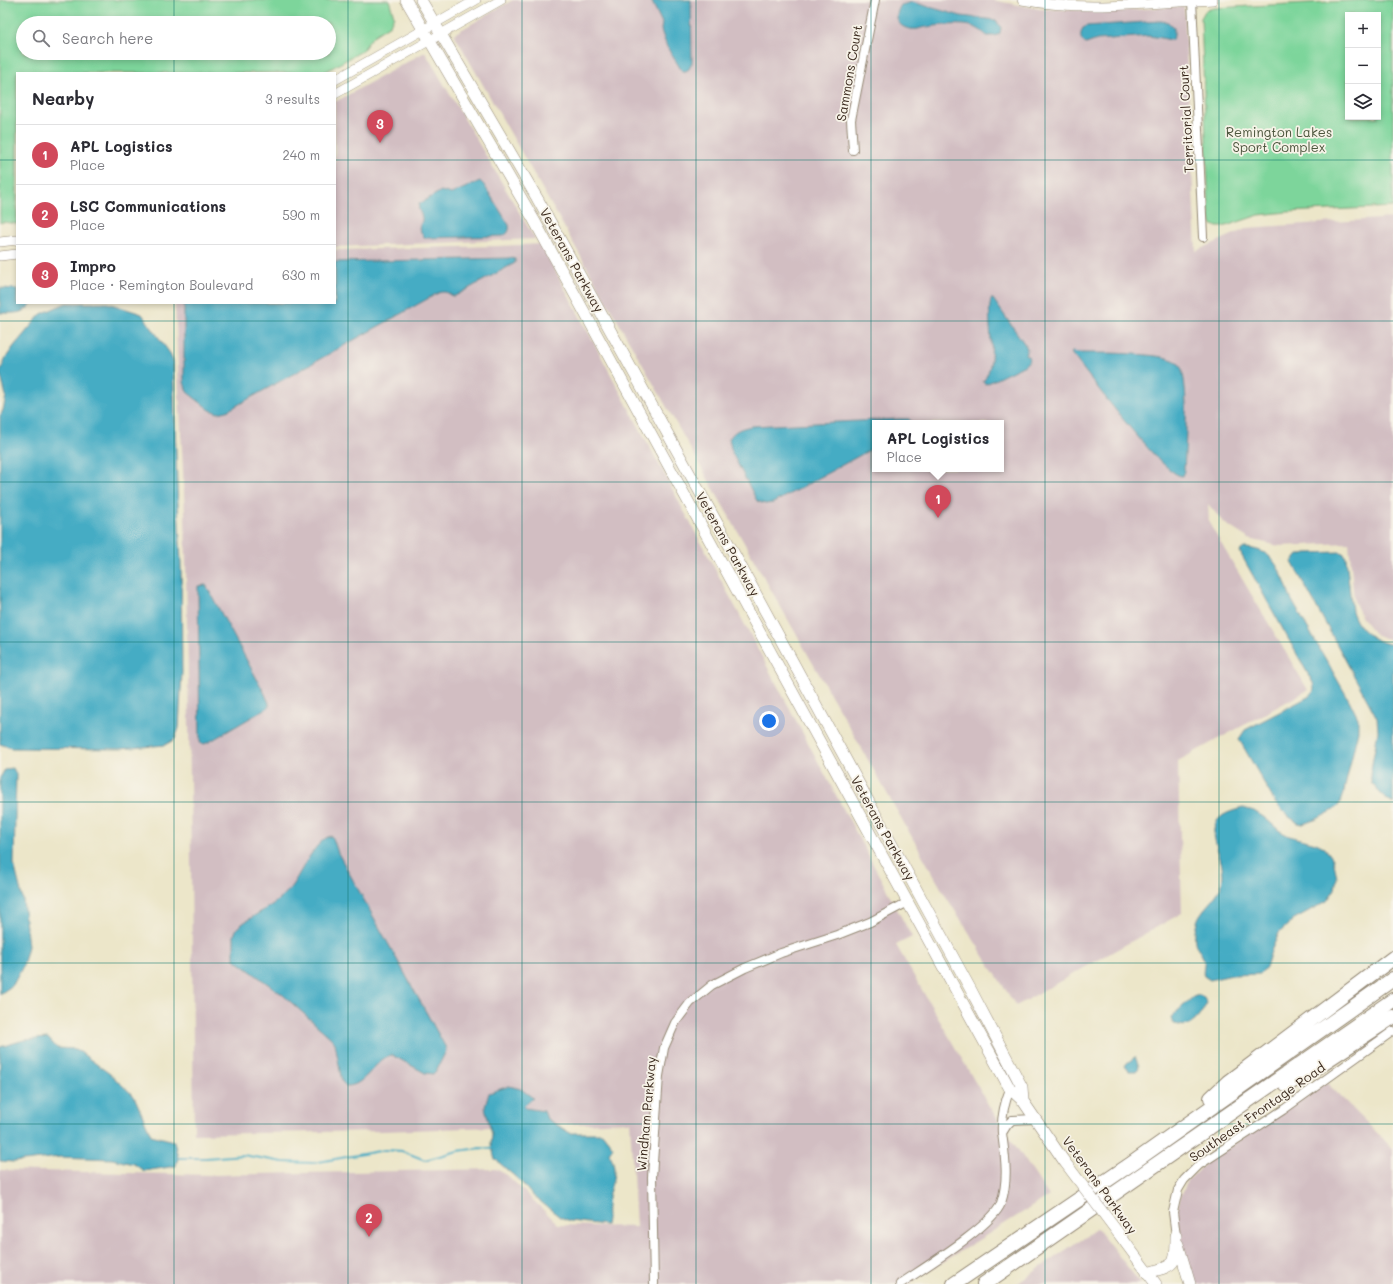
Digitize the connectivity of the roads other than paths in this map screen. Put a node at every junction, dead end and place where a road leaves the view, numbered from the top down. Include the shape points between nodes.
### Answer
1 (406, 0) edge
2 (421, 0) edge
3 (476, 0) edge
4 (501, 0) edge
5 (875, 0) edge
6 (1022, 0) edge
7 (1192, 0) edge
8 (1214, 0) edge
9 (435, 23) junction
10 (423, 30) junction
11 (441, 34) junction
12 (429, 40) junction
13 (336, 79) edge
14 (336, 93) edge
15 (853, 150) dead end
16 (1203, 237) dead end
17 (16, 240) edge
18 (0, 242) edge
19 (16, 254) edge
20 (0, 256) edge
21 (908, 902) junction
22 (1393, 958) edge
23 (1393, 979) edge
24 (1393, 1000) edge
25 (1393, 1017) edge
26 (1393, 1031) edge
27 (1010, 1089) junction
28 (1023, 1101) junction
29 (1035, 1119) junction
30 (1002, 1133) junction
31 (1172, 1134) junction
32 (1183, 1147) junction
33 (1176, 1236) junction
34 (1147, 1273) junction
35 (654, 1284) edge
36 (900, 1284) edge
37 (954, 1284) edge
38 (984, 1284) edge
39 (1156, 1284) edge
40 (1190, 1284) edge

1 - 10 main road, Veterans Parkway
2 - 9 main road, Veterans Parkway
3 - 9 street
4 - 11 street
5 - 15 street, Sammons Court via 851,120
6 - 7 street via 1092,6
7 - 8 street
7 - 16 street, Territorial Court
9 - 10 street
9 - 11 main road, Veterans Parkway
10 - 12 main road, Veterans Parkway
10 - 13 street
11 - 12 street
11 - 28 main road, Veterans Parkway via 537,198 743,570 1022,1086
12 - 14 street
12 - 21 main road, Veterans Parkway via 534,220
17 - 18 street
19 - 20 street
21 - 27 main road, Veterans Parkway
21 - 35 street, Windham Parkway via 837,936 781,953 712,985 690,1003 675,1023 664,1048 659,1076 652,1177
22 - 31 highway via 1228,1082
23 - 31 highway
24 - 32 highway
25 - 32 highway via 1315,1068
26 - 33 street, Southeast Frontage Road via 1283,1110 1199,1165 1178,1190 1173,1212
27 - 28 main road, Veterans Parkway
27 - 30 street
28 - 29 main road, Veterans Parkway
29 - 30 street via 1012,1120
29 - 34 main road, Veterans Parkway, bridge
30 - 36 street via 1005,1185 1001,1204 985,1223 964,1240
31 - 37 highway
32 - 38 highway
33 - 34 main road via 1172,1264
33 - 40 main road
34 - 39 main road, Veterans Parkway

